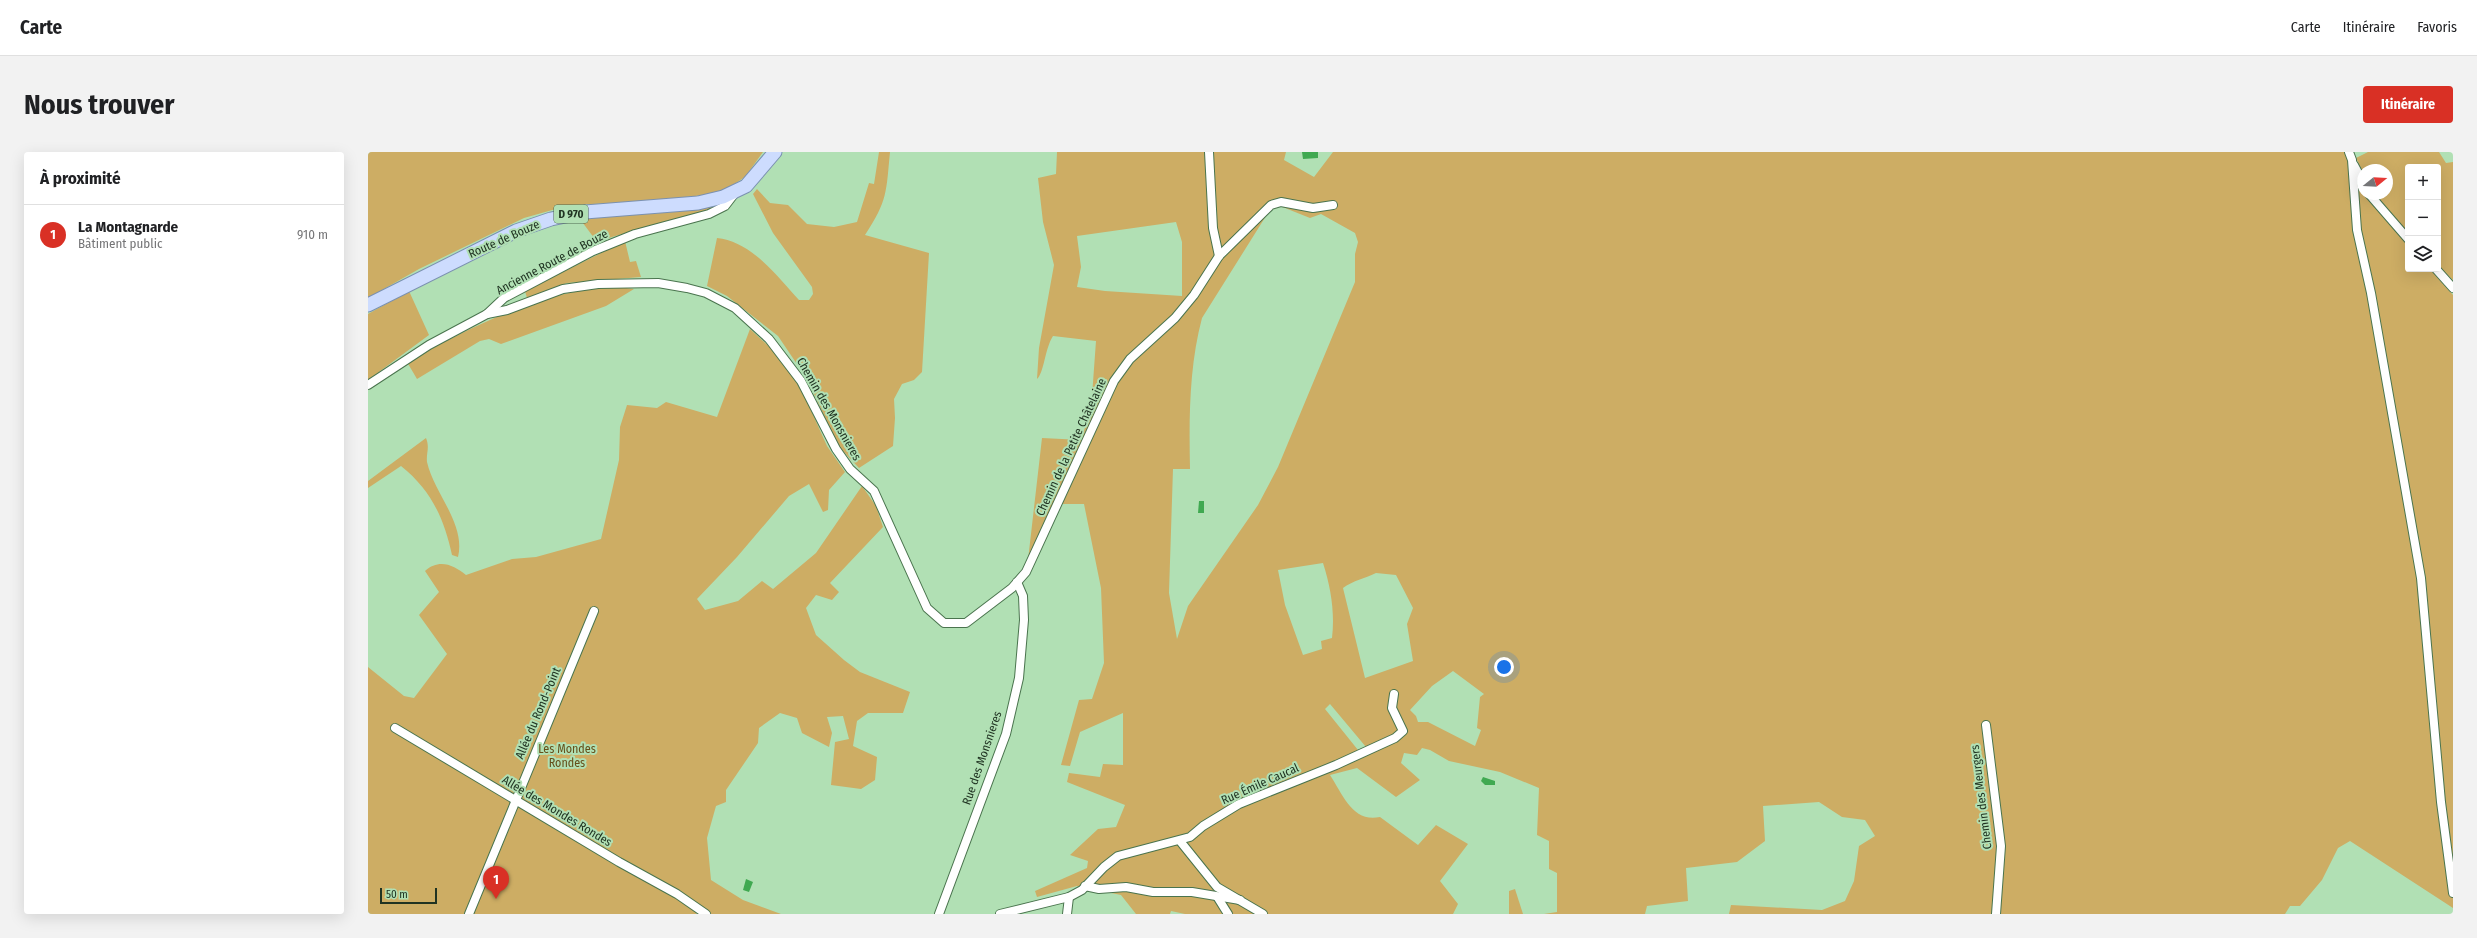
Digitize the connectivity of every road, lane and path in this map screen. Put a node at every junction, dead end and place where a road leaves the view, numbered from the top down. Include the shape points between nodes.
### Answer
1 (775, 152) edge
2 (1209, 152) edge
3 (2349, 152) edge
4 (2352, 160) junction
5 (2357, 170) edge
6 (735, 192) junction
7 (2374, 200) edge
8 (1333, 205) dead end
9 (2405, 236) edge
10 (1219, 256) junction
11 (2439, 272) edge
12 (2453, 288) edge
13 (368, 305) edge
14 (487, 314) junction
15 (368, 385) edge
16 (1026, 572) joint
17 (1017, 582) junction
18 (594, 611) dead end
19 (1394, 694) dead end
20 (1986, 725) dead end
21 (395, 728) dead end
22 (515, 799) junction
23 (1180, 841) junction
24 (1085, 886) junction
25 (2453, 893) edge
26 (1069, 897) junction
27 (1218, 898) junction
28 (1240, 900) junction
29 (469, 914) edge
30 (706, 914) edge
31 (939, 914) edge
32 (1000, 914) edge
33 (1067, 914) edge
34 (1228, 914) edge
35 (1263, 914) edge
36 (1996, 914) edge

1 - 6 main road, Route de Bouze / D 970 via 752,179
2 - 10 street via 1213,228
3 - 4 street
4 - 5 street
4 - 25 street via 2357,230 2372,293 2421,578 2441,802
6 - 13 main road, Route de Bouze / D 970 via 698,203 585,212 551,219 516,231
6 - 14 street, Ancienne Route de Bouze via 725,206 709,214 635,234 593,251 504,298
7 - 9 street
8 - 10 street, Chemin de la Petite Châtelaine via 1314,208 1281,202 1271,205
10 - 16 street, Chemin de la Petite Châtelaine via 1194,296 1175,318 1130,359 1114,381
11 - 12 street
14 - 15 street, Ancienne Route de Bouze via 429,345
14 - 17 street, Chemin des Monsnieres via 506,310 563,289 598,284 658,283 687,288 721,299 745,315 789,362 836,449 850,469 874,491 927,608 944,623 966,623
16 - 17 street, Chemin des Monsnieres
17 - 31 street, Rue des Monsnieres via 1023,596 1019,678 1006,734
18 - 22 street, Allée du Rond-Point
19 - 23 street, Rue Émile Caucal via 1392,708 1403,731 1395,738 1239,804
20 - 36 street, Chemin des Meurgers via 2001,846
21 - 22 street, Allée des Mondes Rondes
22 - 29 street, Allée du Rond-Point
22 - 30 street, Allée des Mondes Rondes via 618,862 677,894
23 - 24 street, Rue Émile Caucal via 1126,853 1108,863
23 - 28 street via 1217,887
24 - 26 street, Rue Émile Caucal
24 - 27 street via 1099,889 1126,887 1153,892 1192,892
26 - 32 street
26 - 33 street
27 - 28 street
27 - 34 street
28 - 35 street

